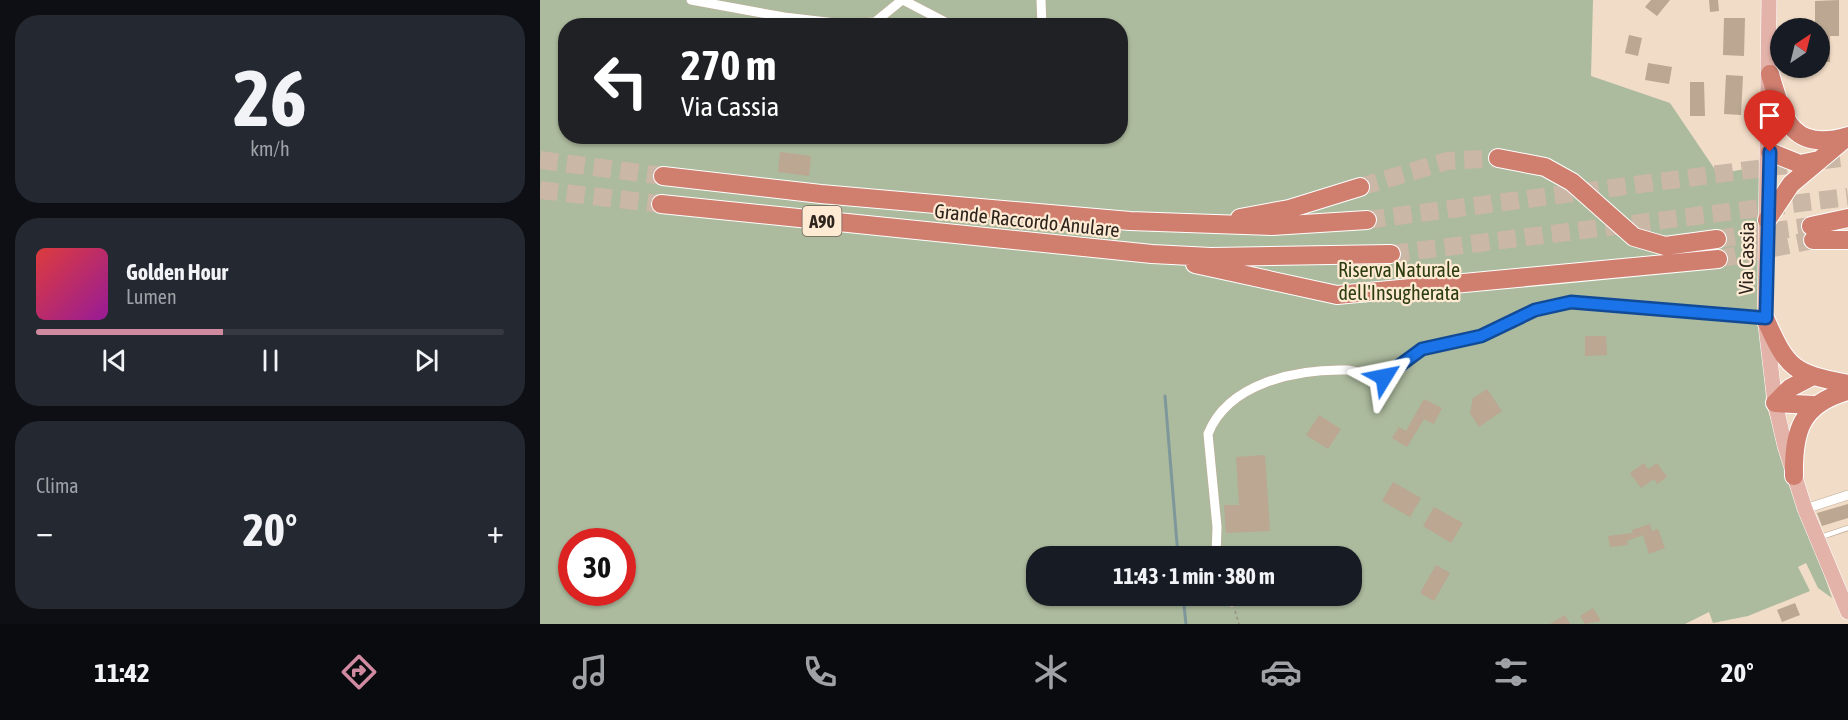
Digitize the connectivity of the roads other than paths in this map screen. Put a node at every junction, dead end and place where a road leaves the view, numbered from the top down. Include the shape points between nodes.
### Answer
1 (691, 0) edge
2 (903, 0) edge
3 (1041, 0) edge
4 (1769, 0) edge
5 (793, 18) edge
6 (880, 18) edge
7 (938, 18) edge
8 (1042, 18) edge
9 (1770, 74) edge
10 (1770, 78) edge
11 (1771, 78) edge
12 (1799, 135) junction
13 (1848, 137) edge
14 (1770, 152) junction
15 (1498, 158) tunnel mouth
16 (1819, 160) junction
17 (663, 176) tunnel mouth
18 (1360, 188) tunnel mouth
19 (661, 204) tunnel mouth
20 (1848, 218) edge
21 (1366, 220) tunnel mouth
22 (1767, 220) junction
23 (1206, 224) junction
24 (1717, 239) tunnel mouth
25 (1848, 240) edge
26 (1152, 254) junction
27 (1391, 254) tunnel mouth
28 (1718, 259) tunnel mouth
29 (1766, 318) junction
30 (1811, 377) junction
31 (1848, 384) edge
32 (1848, 391) edge
33 (1775, 403) junction
34 (1815, 405) junction
35 (1794, 476) junction
36 (1848, 495) edge
37 (1805, 509) junction
38 (1848, 528) edge
39 (1816, 539) junction
40 (1216, 546) edge
41 (1848, 612) edge

1 - 5 street
2 - 6 street
2 - 7 street
3 - 8 street
4 - 9 main road, Via Cassia
10 - 14 main road, Via Cassia
11 - 12 highway via 1782,114
12 - 13 highway via 1830,140
12 - 14 highway
13 - 16 highway
14 - 16 highway via 1800,164
14 - 22 main road, Via Cassia
15 - 24 highway via 1545,167 1563,177 1634,237 1665,246
16 - 22 highway via 1791,184
17 - 23 highway, Grande Raccordo Anulare / A90 via 982,209
18 - 23 highway via 1289,209
19 - 26 highway, Grande Raccordo Anulare / A90
20 - 25 highway via 1812,233
21 - 23 highway, Grande Raccordo Anulare / A90 via 1272,226
22 - 29 main road, Via Cassia
26 - 27 highway, Grande Raccordo Anulare / A90
26 - 28 highway via 1337,295
29 - 30 highway via 1784,356
29 - 33 main road, Via Cassia
29 - 40 street via 1571,302 1535,310 1481,336 1422,349 1381,378 1349,370 1282,376 1244,392 1214,420 1208,434
30 - 31 highway
30 - 33 highway
32 - 34 highway
33 - 34 highway
33 - 35 main road, Via Cassia
34 - 35 highway via 1802,420 1798,433
35 - 37 main road, Via Cassia
36 - 37 street
37 - 39 main road, Via Cassia
38 - 39 lane
39 - 41 main road, Via Cassia

